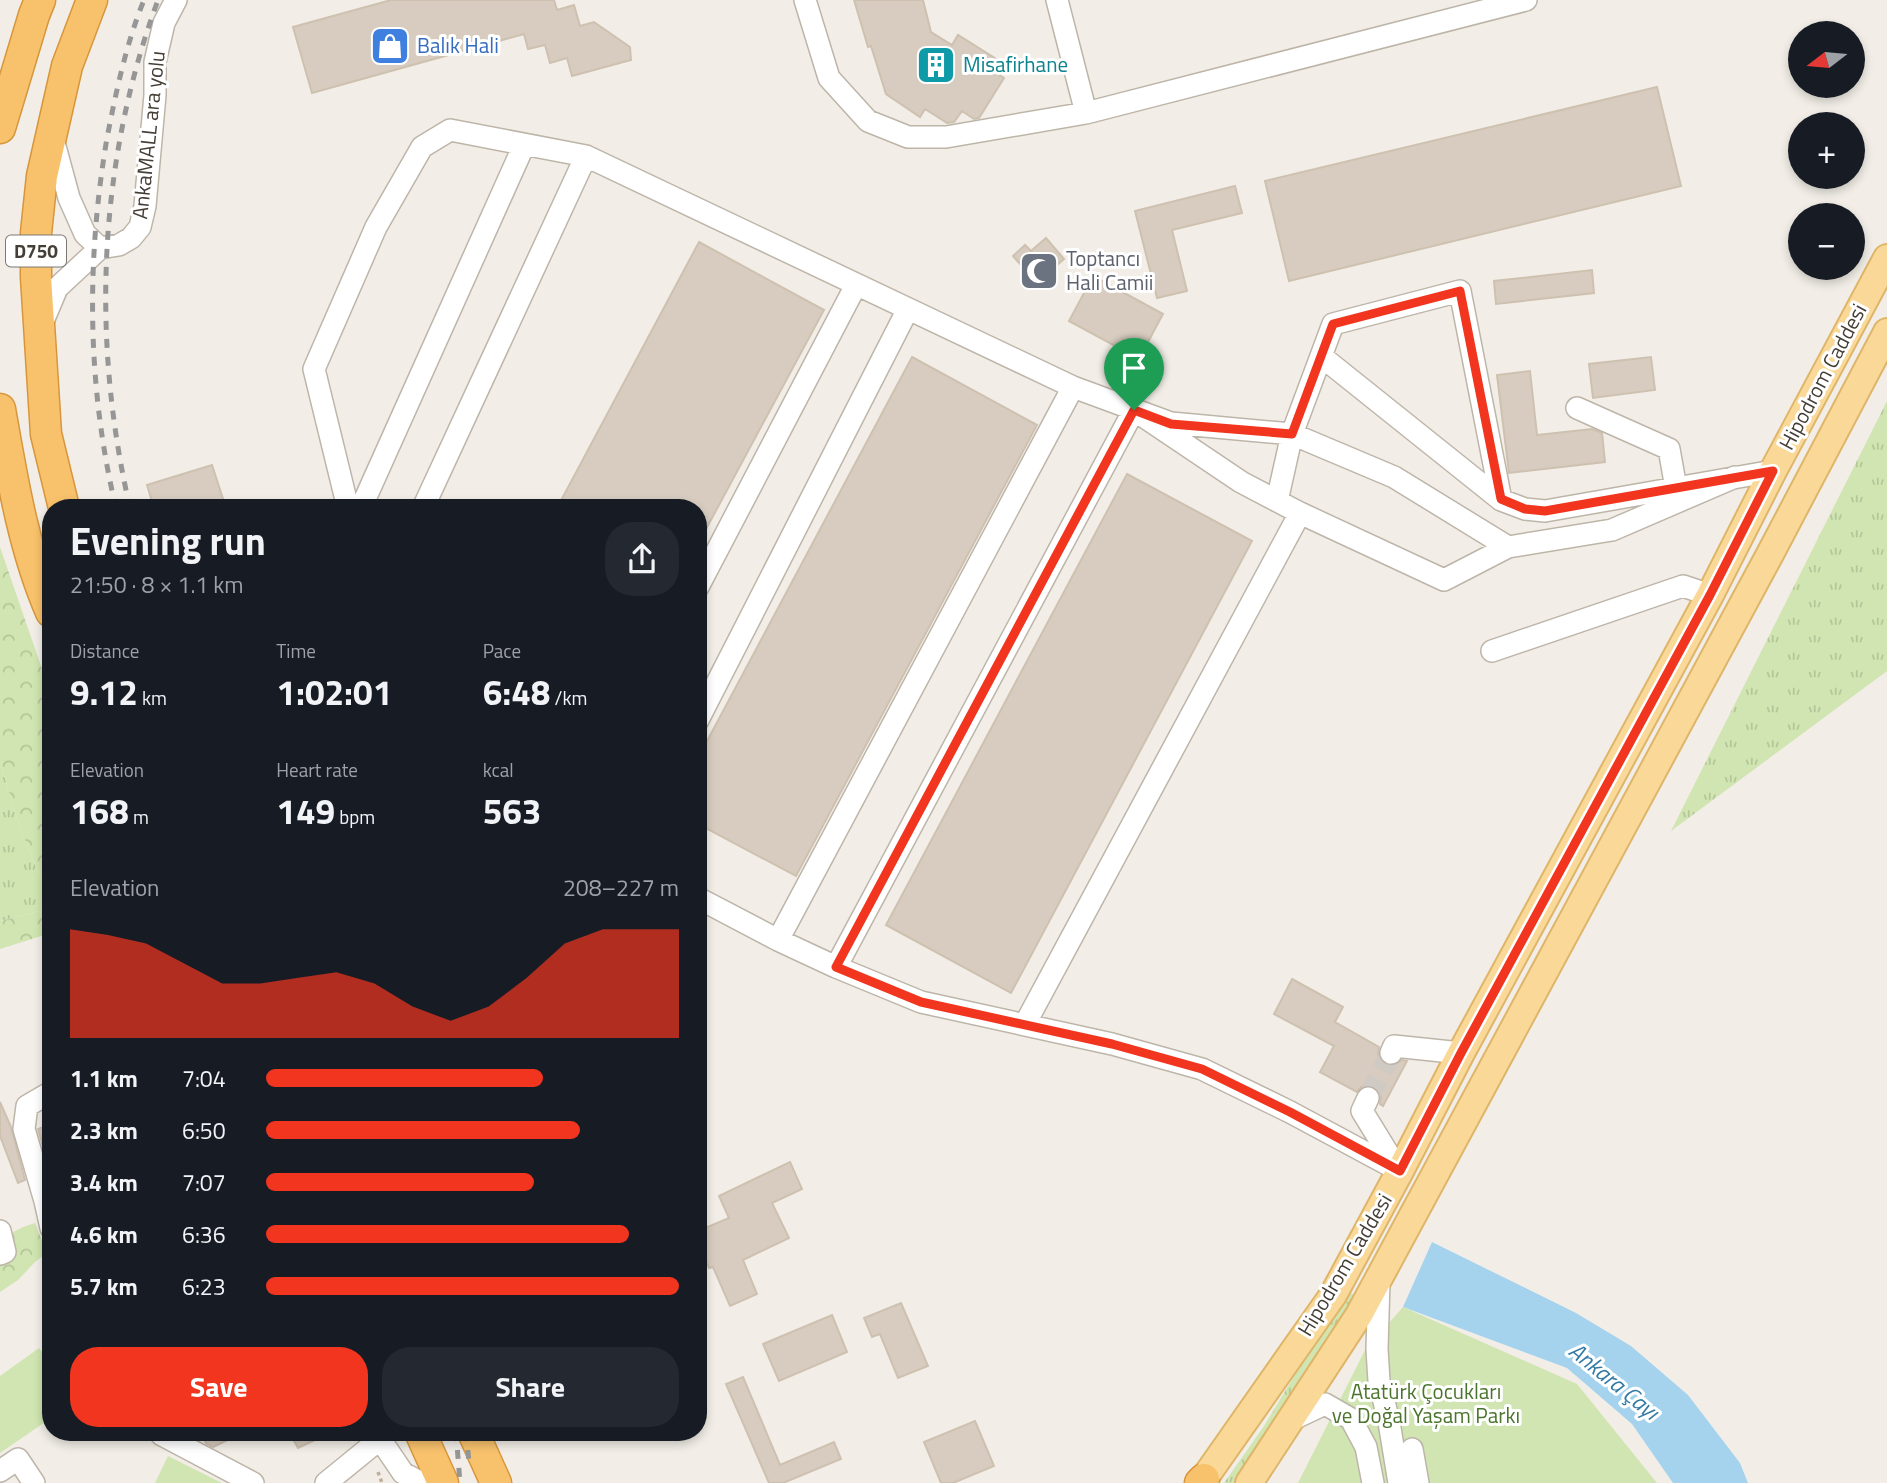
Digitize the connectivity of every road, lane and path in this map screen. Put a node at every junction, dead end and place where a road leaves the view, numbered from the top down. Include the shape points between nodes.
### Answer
1 (40, 0) edge
2 (92, 0) edge
3 (176, 0) edge
4 (805, 0) edge
5 (1057, 0) edge
6 (1526, 0) edge
7 (1086, 113) junction
8 (0, 127) edge
9 (52, 134) junction
10 (524, 145) junction
11 (586, 156) junction
12 (100, 248) junction
13 (1887, 258) edge
14 (856, 285) junction
15 (908, 309) junction
16 (39, 332) junction
17 (1887, 332) edge
18 (1321, 356) junction
19 (1073, 387) junction
20 (1577, 408) dead end
21 (0, 409) edge
22 (1134, 410) junction
23 (1292, 434) junction
24 (5, 471) edge
25 (1773, 471) junction
26 (1735, 477) junction
27 (1676, 488) junction
28 (62, 499) edge
29 (346, 499) edge
30 (365, 499) edge
31 (427, 499) edge
32 (1501, 499) junction
33 (1277, 501) junction
34 (1300, 513) junction
35 (1508, 547) junction
36 (707, 570) edge
37 (42, 592) edge
38 (1710, 595) junction
39 (1492, 651) dead end
40 (707, 702) edge
41 (707, 903) edge
42 (778, 940) junction
43 (836, 967) junction
44 (1025, 1024) junction
45 (1391, 1053) dead end
46 (1461, 1053) junction
47 (42, 1098) edge
48 (1368, 1098) tunnel mouth
49 (1400, 1171) junction
50 (42, 1191) edge
51 (0, 1231) edge
52 (0, 1254) edge
53 (1379, 1279) junction
54 (1291, 1420) junction
55 (173, 1441) edge
56 (372, 1441) edge
57 (382, 1441) edge
58 (424, 1441) edge
59 (477, 1441) edge
60 (1412, 1449) dead end
61 (0, 1471) edge
62 (1202, 1482) edge
63 (34, 1483) edge
64 (253, 1483) edge
65 (326, 1483) edge
66 (422, 1483) edge
67 (443, 1483) edge
68 (496, 1483) edge
69 (1249, 1483) edge
70 (1373, 1483) edge
71 (1399, 1483) edge
72 (1418, 1483) edge

1 - 8 highway
2 - 9 highway, D750 via 67,66
3 - 12 street, AnkaMALL ara yolu via 164,23 155,62 140,227 119,245
4 - 7 street via 830,78 868,121 908,137 946,137
5 - 7 street
6 - 7 street
9 - 12 street via 69,198 85,234
9 - 16 highway, D750 via 36,233
10 - 11 street
10 - 29 street via 450,130 422,147 376,227 314,369
10 - 30 street
11 - 14 street
11 - 31 street
12 - 16 street via 57,288
13 - 25 main road, Hipodrom Caddesi
14 - 15 street
14 - 36 street
15 - 19 street
15 - 40 street
16 - 28 highway, D750 via 46,433
17 - 53 main road, Hipodrom Caddesi
18 - 23 street
18 - 32 street
18 - 32 street via 1333,324 1460,291
19 - 22 street
19 - 42 street
20 - 27 street via 1669,449
21 - 24 highway
22 - 23 street via 1171,424
22 - 33 street
22 - 43 street
23 - 33 street
23 - 35 street via 1394,477
24 - 37 highway
25 - 26 street
25 - 38 main road, Hipodrom Caddesi
26 - 27 street
26 - 35 street via 1612,530
27 - 32 street via 1545,511
33 - 34 street
34 - 35 street via 1444,580
34 - 44 street
38 - 39 street via 1683,586
38 - 46 main road, Hipodrom Caddesi
41 - 42 street
42 - 43 street
43 - 44 street via 921,1002
44 - 49 street via 1202,1069
45 - 46 street via 1394,1046
46 - 49 main road, Hipodrom Caddesi
47 - 50 street via 27,1106 24,1129
48 - 49 street via 1362,1111
49 - 62 main road, Hipodrom Caddesi via 1333,1295
51 - 52 street via 5,1252
53 - 54 main road, Hipodrom Caddesi
53 - 71 street via 1379,1381
54 - 69 main road, Hipodrom Caddesi
54 - 70 street via 1325,1404 1351,1419 1366,1447
55 - 64 street
56 - 65 street
57 - 66 street via 403,1473
58 - 67 highway
59 - 68 highway
60 - 72 street
61 - 63 street via 18,1459

